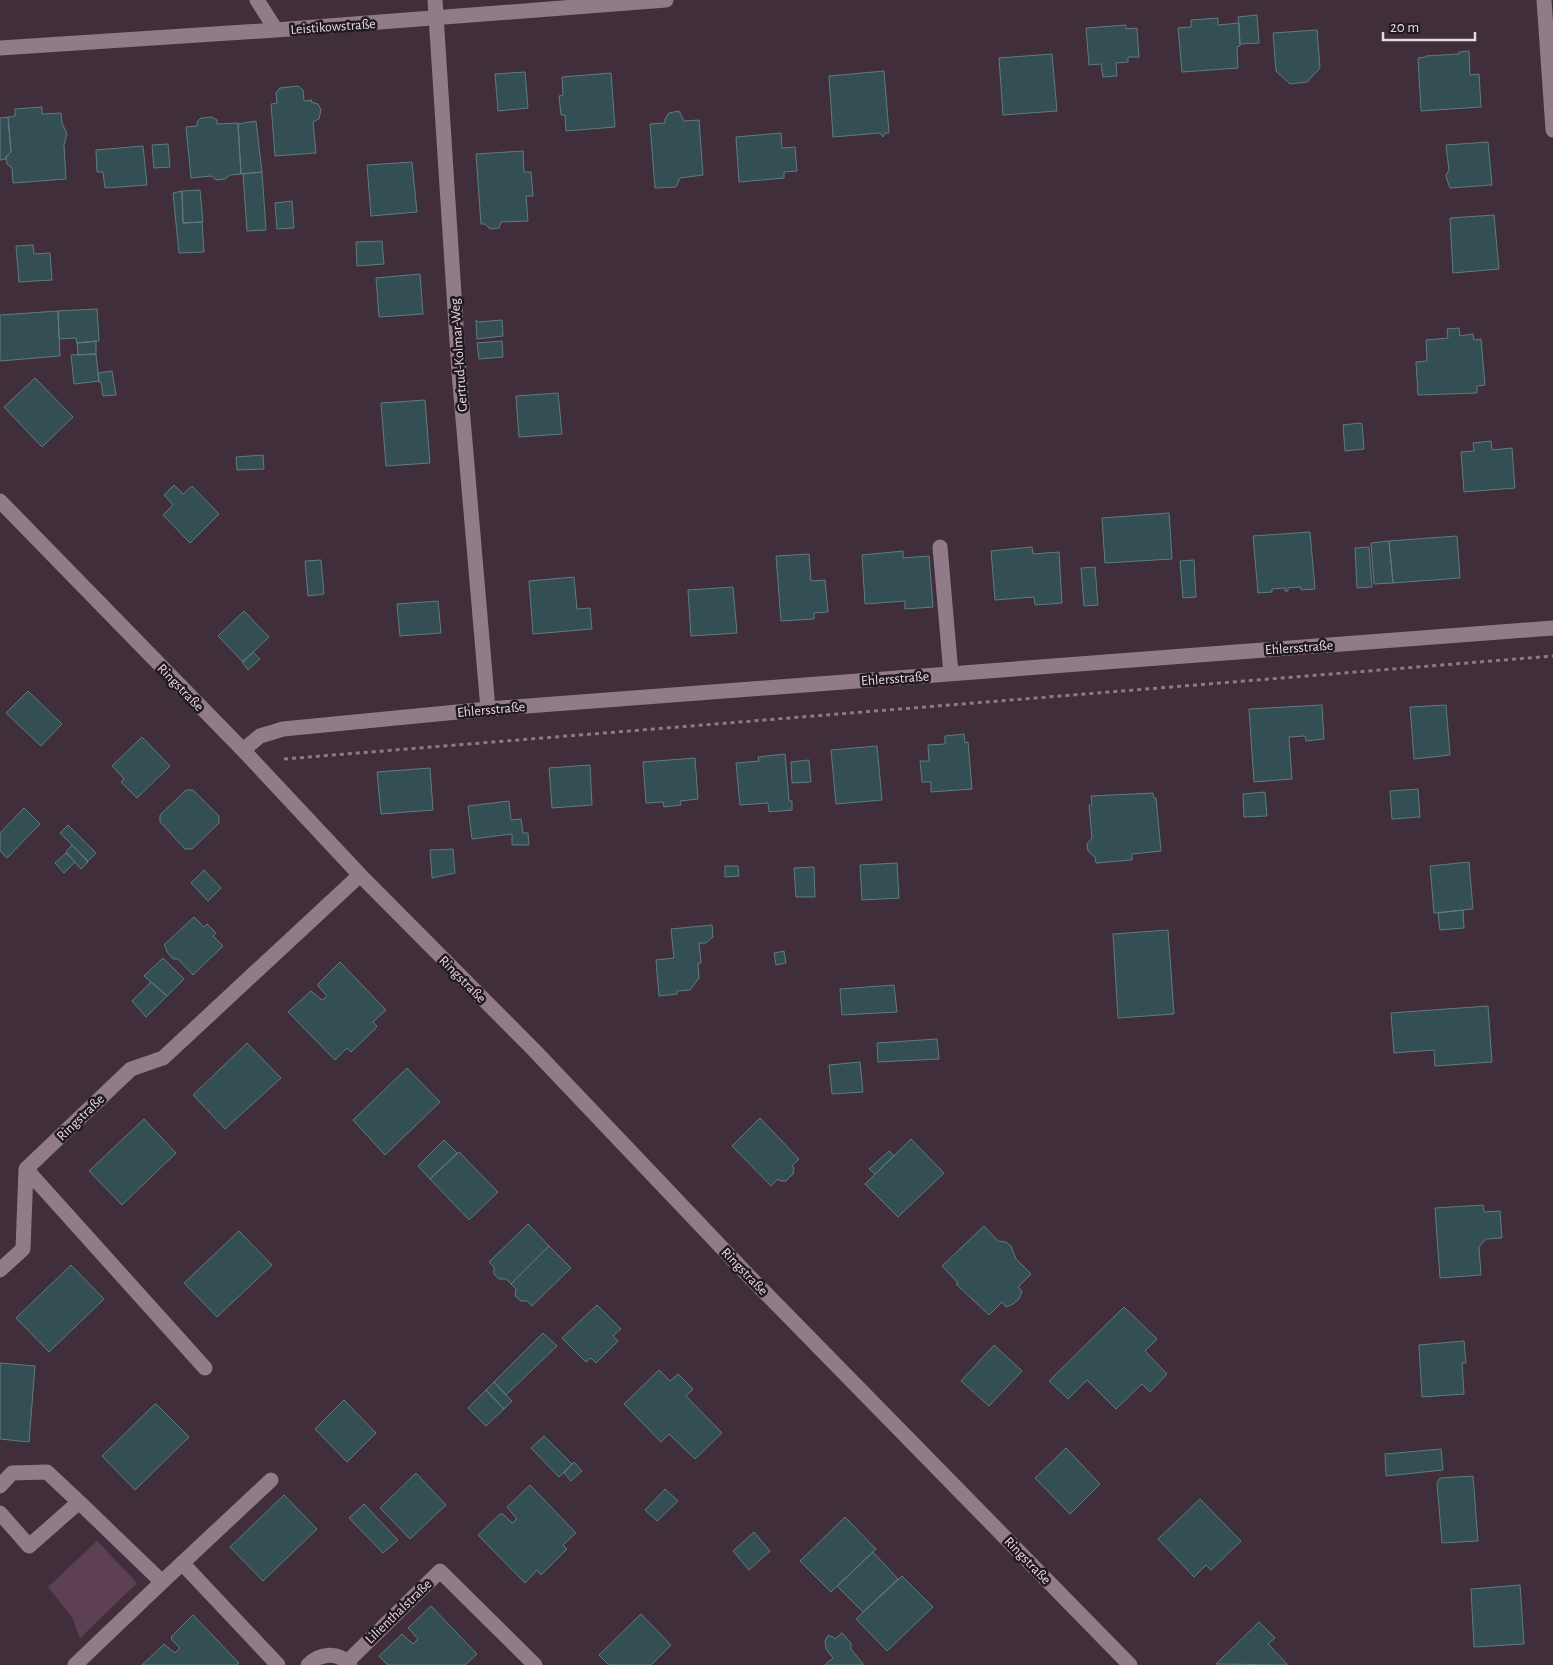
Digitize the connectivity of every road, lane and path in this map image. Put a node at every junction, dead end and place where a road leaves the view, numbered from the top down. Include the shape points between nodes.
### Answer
1 (258, 0) edge
2 (435, 0) edge
3 (666, 0) edge
4 (1544, 0) edge
5 (436, 18) junction
6 (276, 30) junction
7 (0, 48) edge
8 (1553, 130) edge
9 (0, 501) edge
10 (940, 547) dead end
11 (1553, 628) edge
12 (1553, 656) edge
13 (950, 674) junction
14 (488, 709) junction
15 (243, 750) junction
16 (254, 762) junction
17 (360, 875) junction
18 (26, 1169) junction
19 (0, 1270) edge
20 (205, 1368) dead end
21 (271, 1480) dead end
22 (0, 1486) edge
23 (79, 1502) junction
24 (0, 1513) edge
25 (182, 1563) junction
26 (162, 1582) junction
27 (348, 1663) edge
28 (75, 1665) edge
29 (278, 1665) edge
30 (308, 1665) edge
31 (535, 1665) edge
32 (1130, 1665) edge

1 - 6 street
2 - 5 street, Gertrud-Kolmar-Weg
3 - 5 street, Leistikowstraße
4 - 8 street
5 - 6 street, Leistikowstraße
5 - 14 street, Gertrud-Kolmar-Weg via 459,372
6 - 7 street, Leistikowstraße
9 - 15 street, Ringstraße
10 - 13 street
11 - 13 street, Ehlersstraße
12 - 16 path
13 - 14 street, Ehlersstraße
14 - 15 street, Ehlersstraße via 283,729 260,736
15 - 16 street, Ringstraße
16 - 17 street, Ringstraße
17 - 18 street, Ringstraße via 164,1058 131,1069
17 - 32 street, Ringstraße
18 - 19 street via 23,1248
18 - 20 street
21 - 25 street
22 - 23 street via 12,1473 47,1472
23 - 24 street via 29,1546
23 - 26 street
25 - 26 street
25 - 29 street
26 - 28 street
27 - 30 street, Lilienthalstraße via 328,1655
27 - 31 street, Lilienthalstraße via 440,1571

